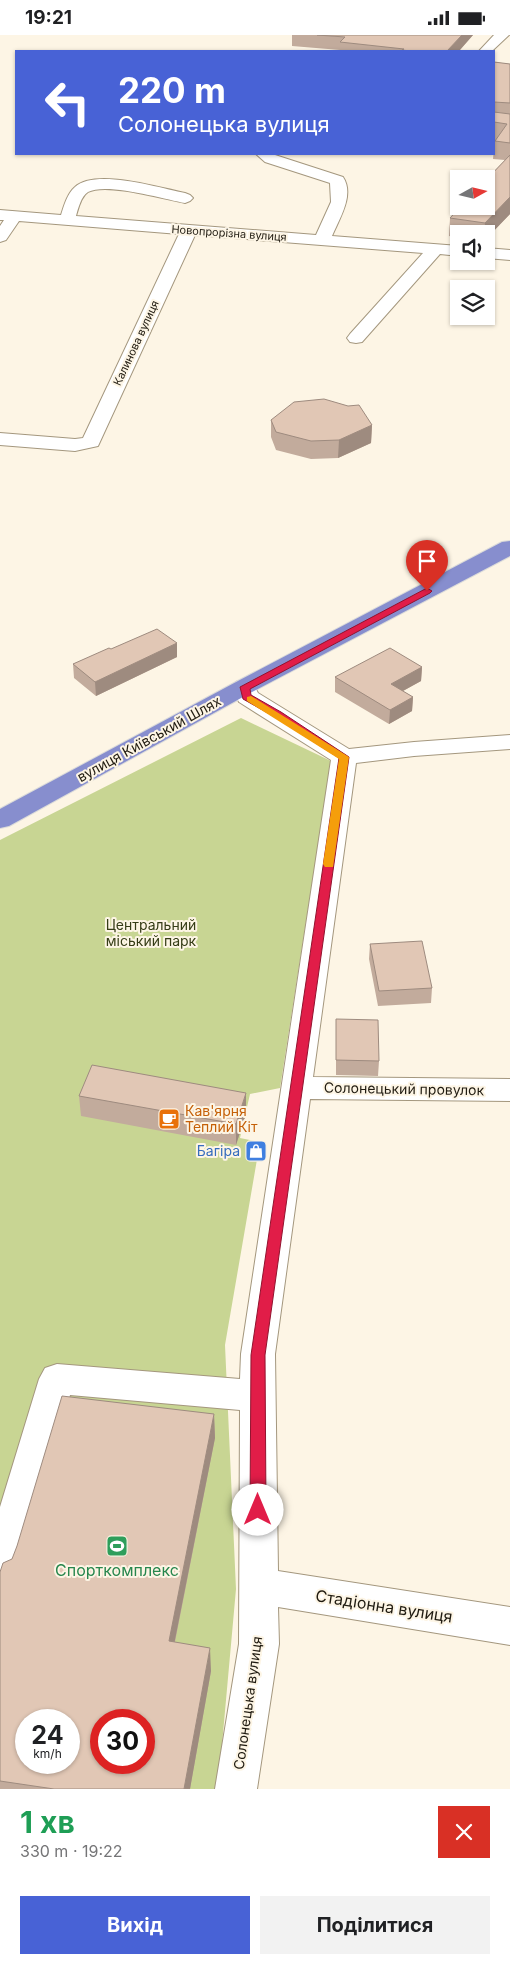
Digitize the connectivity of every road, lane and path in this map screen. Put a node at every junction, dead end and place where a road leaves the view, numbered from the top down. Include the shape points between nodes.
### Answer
1 (503, 35) edge
2 (486, 50) edge
3 (264, 155) edge
4 (288, 160) edge
5 (185, 198) dead end
6 (7, 216) edge
7 (66, 220) junction
8 (189, 230) junction
9 (0, 237) edge
10 (322, 240) junction
11 (436, 249) junction
12 (450, 250) edge
13 (495, 254) edge
14 (510, 255) edge
15 (356, 338) dead end
16 (0, 439) edge
17 (510, 547) edge
18 (244, 687) junction
19 (510, 742) edge
20 (344, 757) junction
21 (0, 820) edge
22 (297, 1088) junction
23 (510, 1090) edge
24 (258, 1396) junction
25 (0, 1569) edge
26 (258, 1586) junction
27 (510, 1626) edge
28 (236, 1789) edge

1 - 2 street
3 - 4 street via 270,159
4 - 10 street via 338,180 340,202
5 - 7 street via 118,186 92,186 78,193
6 - 7 street, Новопрорізна вулиця
6 - 9 street
7 - 8 street, Новопрорізна вулиця
8 - 10 street, Новопрорізна вулиця
8 - 16 street, Калинова вулиця via 91,442 75,445
10 - 11 street, Новопрорізна вулиця
11 - 12 street, Новопрорізна вулиця
11 - 15 street
13 - 14 street
17 - 18 highway, вулиця Київський Шлях
18 - 20 street via 247,697
18 - 21 highway, вулиця Київський Шлях
19 - 20 street
20 - 22 street, Солонецька вулиця
22 - 23 street, Солонецький провулок
22 - 24 street, Солонецька вулиця via 258,1355
24 - 25 street via 57,1379
24 - 26 street, Солонецька вулиця
26 - 27 street, Стадіонна вулиця
26 - 28 street, Солонецька вулиця via 259,1644

